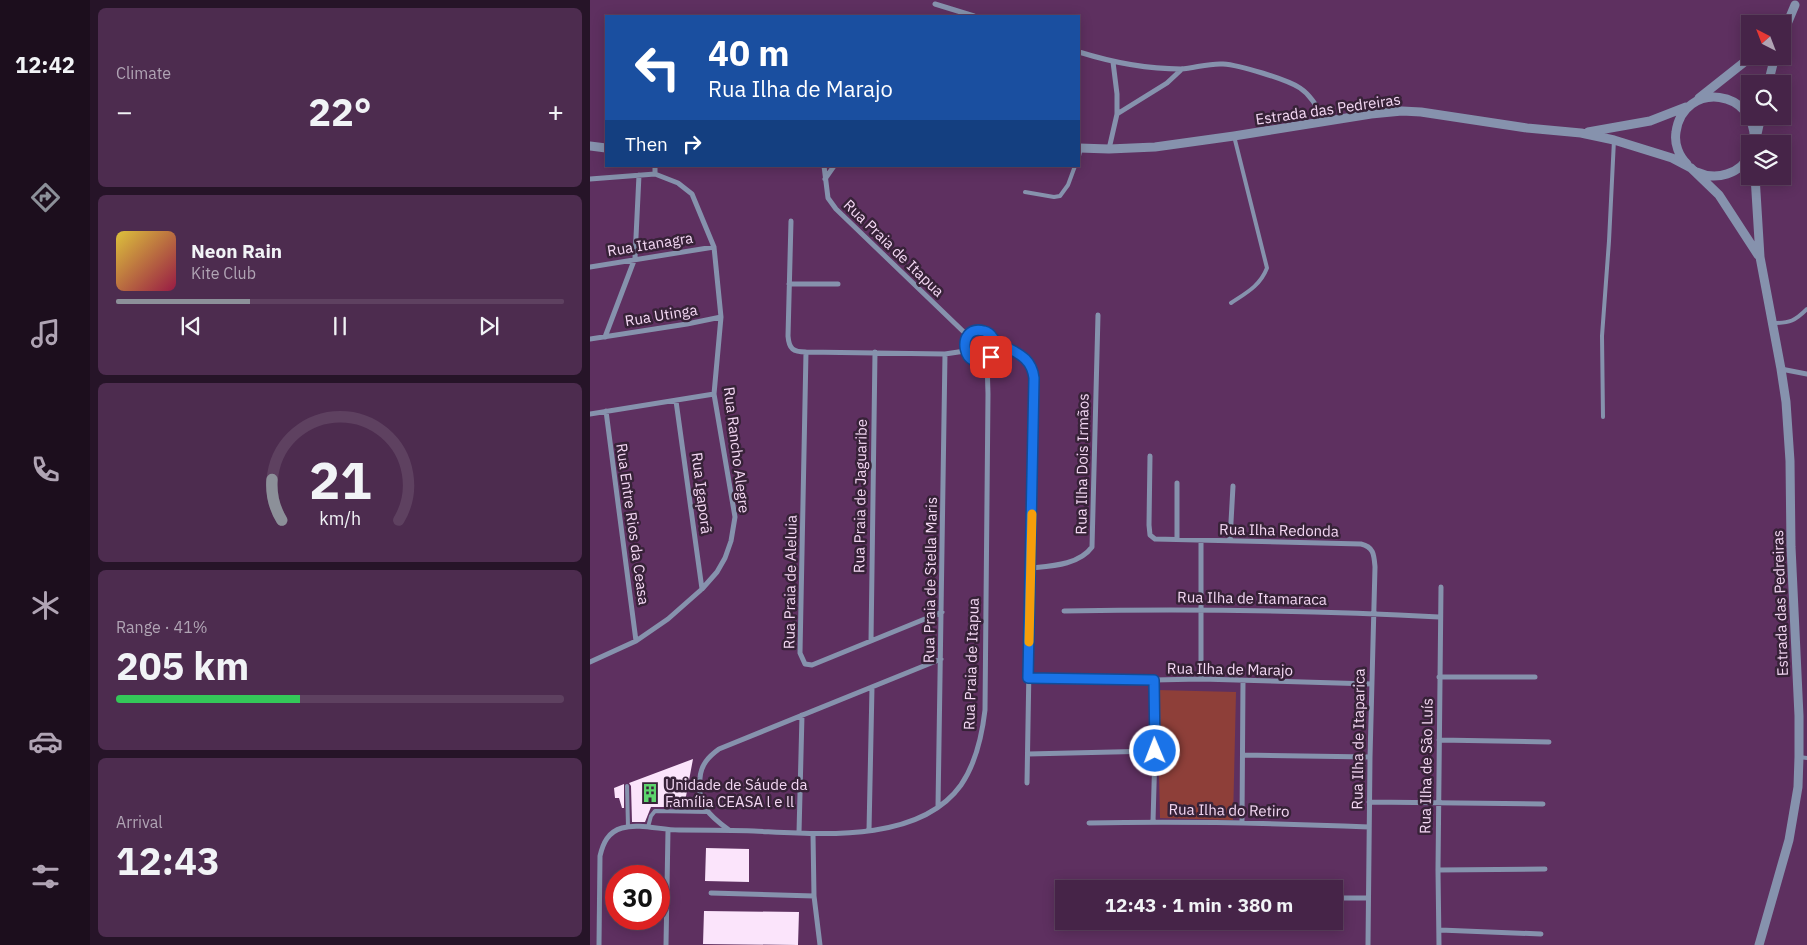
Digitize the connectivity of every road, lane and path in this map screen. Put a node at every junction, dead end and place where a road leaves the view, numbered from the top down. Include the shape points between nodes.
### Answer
1 (1797, 2) edge
2 (935, 4) dead end
3 (971, 15) edge
4 (1787, 15) edge
5 (1791, 16) edge
6 (1080, 52) edge
7 (1087, 54) junction
8 (1080, 57) edge
9 (1113, 62) junction
10 (1741, 65) edge
11 (1182, 69) junction
12 (1690, 105) junction
13 (1117, 114) junction
14 (1326, 121) junction
15 (1581, 133) junction
16 (1755, 135) edge
17 (1234, 136) junction
18 (1614, 140) junction
19 (590, 146) edge
20 (605, 148) edge
21 (1110, 149) junction
22 (1080, 151) edge
23 (656, 167) edge
24 (824, 167) edge
25 (833, 167) edge
26 (1075, 167) edge
27 (1741, 167) edge
28 (1691, 168) junction
29 (655, 174) junction
30 (639, 175) junction
31 (590, 179) edge
32 (825, 179) junction
33 (1756, 185) edge
34 (1026, 192) dead end
35 (791, 221) dead end
36 (714, 247) junction
37 (1760, 257) junction
38 (635, 258) junction
39 (590, 267) edge
40 (789, 284) junction
41 (838, 284) dead end
42 (1231, 303) dead end
43 (1807, 309) edge
44 (1098, 315) dead end
45 (721, 317) junction
46 (1773, 323) junction
47 (605, 336) junction
48 (968, 336) junction
49 (590, 339) edge
50 (996, 343) junction
51 (965, 351) junction
52 (806, 352) junction
53 (876, 352) junction
54 (945, 354) junction
55 (987, 360) junction
56 (1781, 369) junction
57 (1807, 374) edge
58 (714, 394) junction
59 (676, 401) junction
60 (606, 411) junction
61 (590, 414) edge
62 (1603, 417) dead end
63 (1150, 456) dead end
64 (1177, 483) dead end
65 (1233, 486) dead end
66 (1177, 539) junction
67 (1230, 540) junction
68 (1200, 541) junction
69 (1357, 544) joint
70 (1031, 568) junction
71 (1441, 587) dead end
72 (702, 589) junction
73 (1200, 609) junction
74 (1064, 611) dead end
75 (942, 612) junction
76 (1374, 613) junction
77 (1440, 617) junction
78 (636, 641) junction
79 (870, 641) junction
80 (941, 659) junction
81 (590, 662) edge
82 (1439, 677) junction
83 (1535, 677) dead end
84 (1028, 678) junction
85 (1201, 679) junction
86 (1154, 680) junction
87 (1244, 681) junction
88 (1372, 684) junction
89 (872, 686) junction
90 (802, 714) junction
91 (1439, 740) junction
92 (1549, 742) dead end
93 (1155, 751) junction
94 (1028, 754) junction
95 (1243, 755) junction
96 (1370, 757) junction
97 (1803, 757) edge
98 (1027, 783) dead end
99 (627, 786) dead end
100 (1369, 802) junction
101 (1438, 804) junction
102 (1543, 804) dead end
103 (938, 807) junction
104 (708, 812) junction
105 (1154, 822) junction
106 (1242, 822) junction
107 (1089, 823) dead end
108 (628, 827) junction
109 (1369, 827) junction
110 (648, 828) junction
111 (668, 830) junction
112 (730, 830) junction
113 (869, 831) junction
114 (799, 833) junction
115 (813, 834) junction
116 (1545, 869) dead end
117 (1438, 870) junction
118 (711, 894) dead end
119 (814, 896) junction
120 (1343, 898) edge
121 (1368, 898) junction
122 (1440, 930) junction
123 (1541, 934) dead end
124 (599, 945) edge
125 (666, 945) edge
126 (820, 945) edge
127 (1368, 945) edge
128 (1439, 945) edge
129 (1759, 945) edge

1 - 4 street
1 - 5 street
2 - 3 street
6 - 7 street
7 - 8 lane
7 - 9 street
9 - 11 street
9 - 13 street
10 - 12 street
11 - 13 street via 1167,83
11 - 14 street via 1222,64 1249,68 1299,88 1314,101
12 - 15 street, Estrada das Pedreiras via 1650,121
12 - 16 street, Estrada das Pedreiras via 1713,96 1737,103 1746,111
12 - 28 street via 1682,114 1675,137 1682,160
13 - 21 street
14 - 15 street, Estrada das Pedreiras via 1379,113 1421,112
14 - 17 street, Estrada das Pedreiras
15 - 18 street, Estrada das Pedreiras
17 - 21 street, Estrada das Pedreiras via 1146,148
17 - 42 lane via 1266,268 1254,287
18 - 28 street, Estrada das Pedreiras via 1672,158
18 - 62 lane via 1602,336
19 - 20 street
21 - 22 street, Estrada das Pedreiras
23 - 29 street
24 - 32 street, Rua Praia de Itapua
25 - 32 street
26 - 34 lane via 1060,196
27 - 28 street via 1728,174 1715,176
28 - 37 street via 1719,195
29 - 30 street, Rua Rancho Alegre
29 - 36 street, Rua Rancho Alegre via 678,183 692,194
30 - 31 street, Rua Rancho Alegre
30 - 38 street, Rua Utinga
32 - 48 street, Rua Praia de Itapua via 828,198 836,209
33 - 37 street
35 - 40 street
36 - 38 street, Rua Itanagra
36 - 45 street, Rua Rancho Alegre
37 - 46 street, Estrada das Pedreiras
38 - 39 street, Rua Itanagra
38 - 47 street, Rua Utinga
40 - 41 street
40 - 52 street via 789,345 793,350
43 - 46 lane via 1788,323
44 - 70 street, Rua Ilha Dois Irmãos via 1092,547 1068,562
45 - 47 street, Rua Utinga
45 - 58 street, Rua Rancho Alegre
46 - 56 street, Estrada das Pedreiras
47 - 49 street, Rua Utinga
48 - 50 street via 976,330 987,331
48 - 51 street
50 - 55 street via 994,353
50 - 70 street via 1022,355 1034,372
51 - 54 street
51 - 55 street via 972,359
52 - 53 street
52 - 79 street, Rua Praia de Aleluia via 801,657 805,664 812,665
53 - 54 street
53 - 79 street, Rua Praia de Jaguaribe
54 - 75 street, Rua Praia de Stella Maris
55 - 103 street, Rua Praia de Itapua via 985,710 982,736 974,760 961,785
56 - 57 street
56 - 97 street, Estrada das Pedreiras via 1790,461 1791,547
58 - 59 street
58 - 72 street, Rua Rancho Alegre via 734,517 725,558
59 - 60 street
59 - 72 street, Rua Igaporã
60 - 61 street
60 - 78 street, Rua Entre Rios da Ceasa
63 - 66 street, Rua Ilha Redonda via 1150,534 1154,539
64 - 66 street
65 - 67 street
66 - 68 street, Rua Ilha Redonda
67 - 68 street, Rua Ilha Redonda
67 - 69 street, Rua Ilha Redonda
68 - 73 street
69 - 76 street, Rua Ilha de Itaparica via 1368,546 1373,552
70 - 84 street
71 - 77 street, Rua Ilha de São Luís
72 - 78 street, Rua Rancho Alegre via 668,619
73 - 74 street, Rua Ilha de Itamaraca
73 - 76 street, Rua Ilha de Itamaraca
73 - 85 street
75 - 79 street, Rua Praia de Aleluia
75 - 80 street, Rua Praia de Stella Maris
76 - 77 street, Rua Ilha de Itamaraca
76 - 88 street, Rua Ilha de Itaparica
77 - 82 street, Rua Ilha de São Luís
78 - 81 street, Rua Rancho Alegre
80 - 89 street
80 - 103 street, Rua Praia de Stella Maris
82 - 83 street
82 - 91 street, Rua Ilha de São Luís
84 - 86 street, Rua Ilha de Marajo
84 - 94 street
85 - 86 street, Rua Ilha de Marajo
85 - 87 street, Rua Ilha de Marajo
86 - 93 street
87 - 88 street, Rua Ilha de Marajo
87 - 95 street
88 - 96 street, Rua Ilha de Itaparica
89 - 90 street
89 - 113 street
90 - 104 street via 711,754 701,771 699,791
90 - 114 street
91 - 92 street
91 - 101 street, Rua Ilha de São Luís
93 - 94 street
93 - 105 street
94 - 98 street
95 - 96 street
95 - 106 street
96 - 100 street, Rua Ilha de Itaparica
97 - 129 street, Estrada das Pedreiras via 1788,840
99 - 108 lane
100 - 101 street
100 - 109 street, Rua Ilha de Itaparica
101 - 102 street
101 - 117 street, Rua Ilha de São Luís
103 - 113 street, Rua Praia de Itapua via 914,820
104 - 110 lane via 654,811
104 - 112 street
105 - 106 street, Rua Ilha do Retiro
105 - 107 street, Rua Ilha do Retiro
106 - 109 street, Rua Ilha do Retiro
108 - 110 street, Rua Praia de Itapua
108 - 124 street via 615,831 602,847
109 - 121 street, Rua Ilha de Itaparica
110 - 111 street, Rua Praia de Itapua
111 - 112 street, Rua Praia de Itapua
111 - 125 street
112 - 114 street, Rua Praia de Itapua
113 - 115 street, Rua Praia de Itapua
114 - 115 street, Rua Praia de Itapua
115 - 119 street
116 - 117 street
117 - 122 street, Rua Ilha de São Luís
118 - 119 street
119 - 126 street
120 - 121 street
121 - 127 street, Rua Ilha de Itaparica
122 - 123 street
122 - 128 street, Rua Ilha de São Luís

